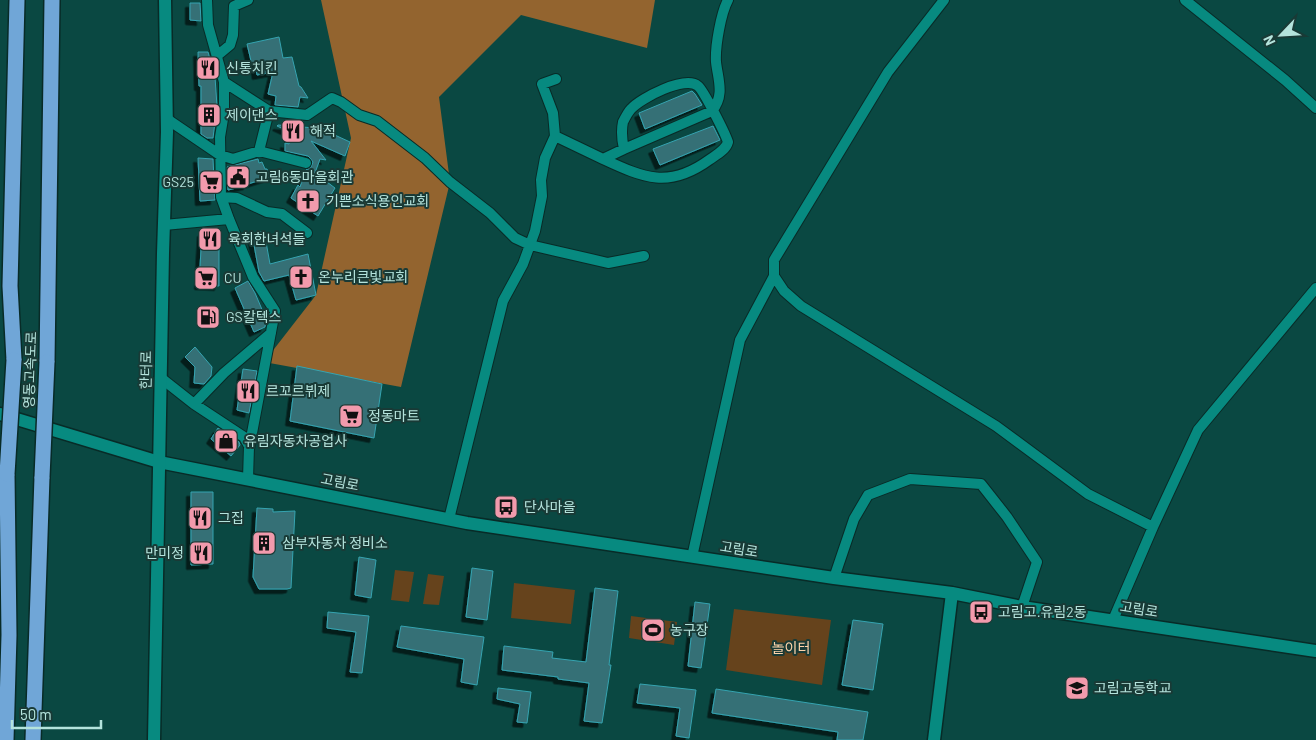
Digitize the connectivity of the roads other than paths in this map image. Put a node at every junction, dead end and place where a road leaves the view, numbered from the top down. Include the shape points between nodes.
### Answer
1 (17, 0) edge
2 (52, 0) edge
3 (165, 0) edge
4 (207, 0) edge
5 (248, 0) edge
6 (728, 0) edge
7 (944, 0) edge
8 (1185, 0) edge
9 (218, 55) junction
10 (556, 79) dead end
11 (224, 82) junction
12 (1316, 108) edge
13 (712, 110) junction
14 (269, 111) junction
15 (167, 119) junction
16 (555, 136) junction
17 (624, 149) junction
18 (259, 150) junction
19 (220, 155) junction
20 (604, 159) junction
21 (306, 163) dead end
22 (222, 197) junction
23 (229, 219) junction
24 (164, 225) junction
25 (308, 233) dead end
26 (530, 246) junction
27 (644, 256) dead end
28 (774, 276) junction
29 (1316, 288) edge
30 (272, 332) junction
31 (160, 378) junction
32 (194, 404) junction
33 (0, 414) edge
34 (249, 448) junction
35 (159, 462) junction
36 (248, 479) junction
37 (449, 519) junction
38 (1153, 527) junction
39 (692, 557) junction
40 (834, 578) junction
41 (952, 593) junction
42 (1022, 606) junction
43 (1113, 620) junction
44 (1316, 652) edge
45 (6, 740) edge
46 (33, 740) edge
47 (154, 740) edge
48 (934, 740) edge

1 - 45 highway, 영동고속도로, bridge via 10,286 14,360 7,474 9,635
2 - 46 highway, 영동고속도로, bridge via 47,362
3 - 15 street, 한터로
4 - 9 street via 208,25
5 - 9 street via 234,6 233,35 230,44
6 - 13 street via 720,25 716,60 718,103
7 - 28 street via 888,72 774,260
8 - 12 street
9 - 11 street
10 - 16 street via 542,84 553,113
11 - 14 street
11 - 19 street
13 - 17 street
13 - 17 street via 698,86 691,84 679,84 646,97 631,109 624,121 621,134
13 - 20 street via 727,145 684,175 664,178 636,174
14 - 18 street
14 - 26 street via 307,115 332,98 342,102 359,115 377,122 425,158 515,238
15 - 19 street
15 - 24 street, 한터로
16 - 20 street
16 - 26 street via 545,158 542,196
17 - 20 street
18 - 19 street via 233,159
18 - 21 street
19 - 22 street
22 - 23 street
22 - 25 street via 237,198 267,212 282,214
23 - 24 street
23 - 30 street via 253,277 275,311
24 - 31 street, 한터로
26 - 27 street via 608,263
26 - 37 street via 524,264 503,301
28 - 38 street via 784,292 801,306 996,426 1088,494
28 - 39 street via 740,340
29 - 38 street via 1198,430
30 - 32 street
30 - 34 street
31 - 32 street
31 - 35 street, 한터로
32 - 34 street via 244,437
33 - 35 street, 고림로
34 - 36 street
35 - 36 street, 고림로
35 - 47 street, 한터로
36 - 37 street, 고림로
37 - 39 street, 고림로
38 - 43 street
39 - 40 street, 고림로
40 - 41 street, 고림로
40 - 42 street via 854,519 868,495 910,479 981,484 1037,562
41 - 42 street, 고림로
41 - 48 street
42 - 43 street, 고림로
43 - 44 street, 고림로

